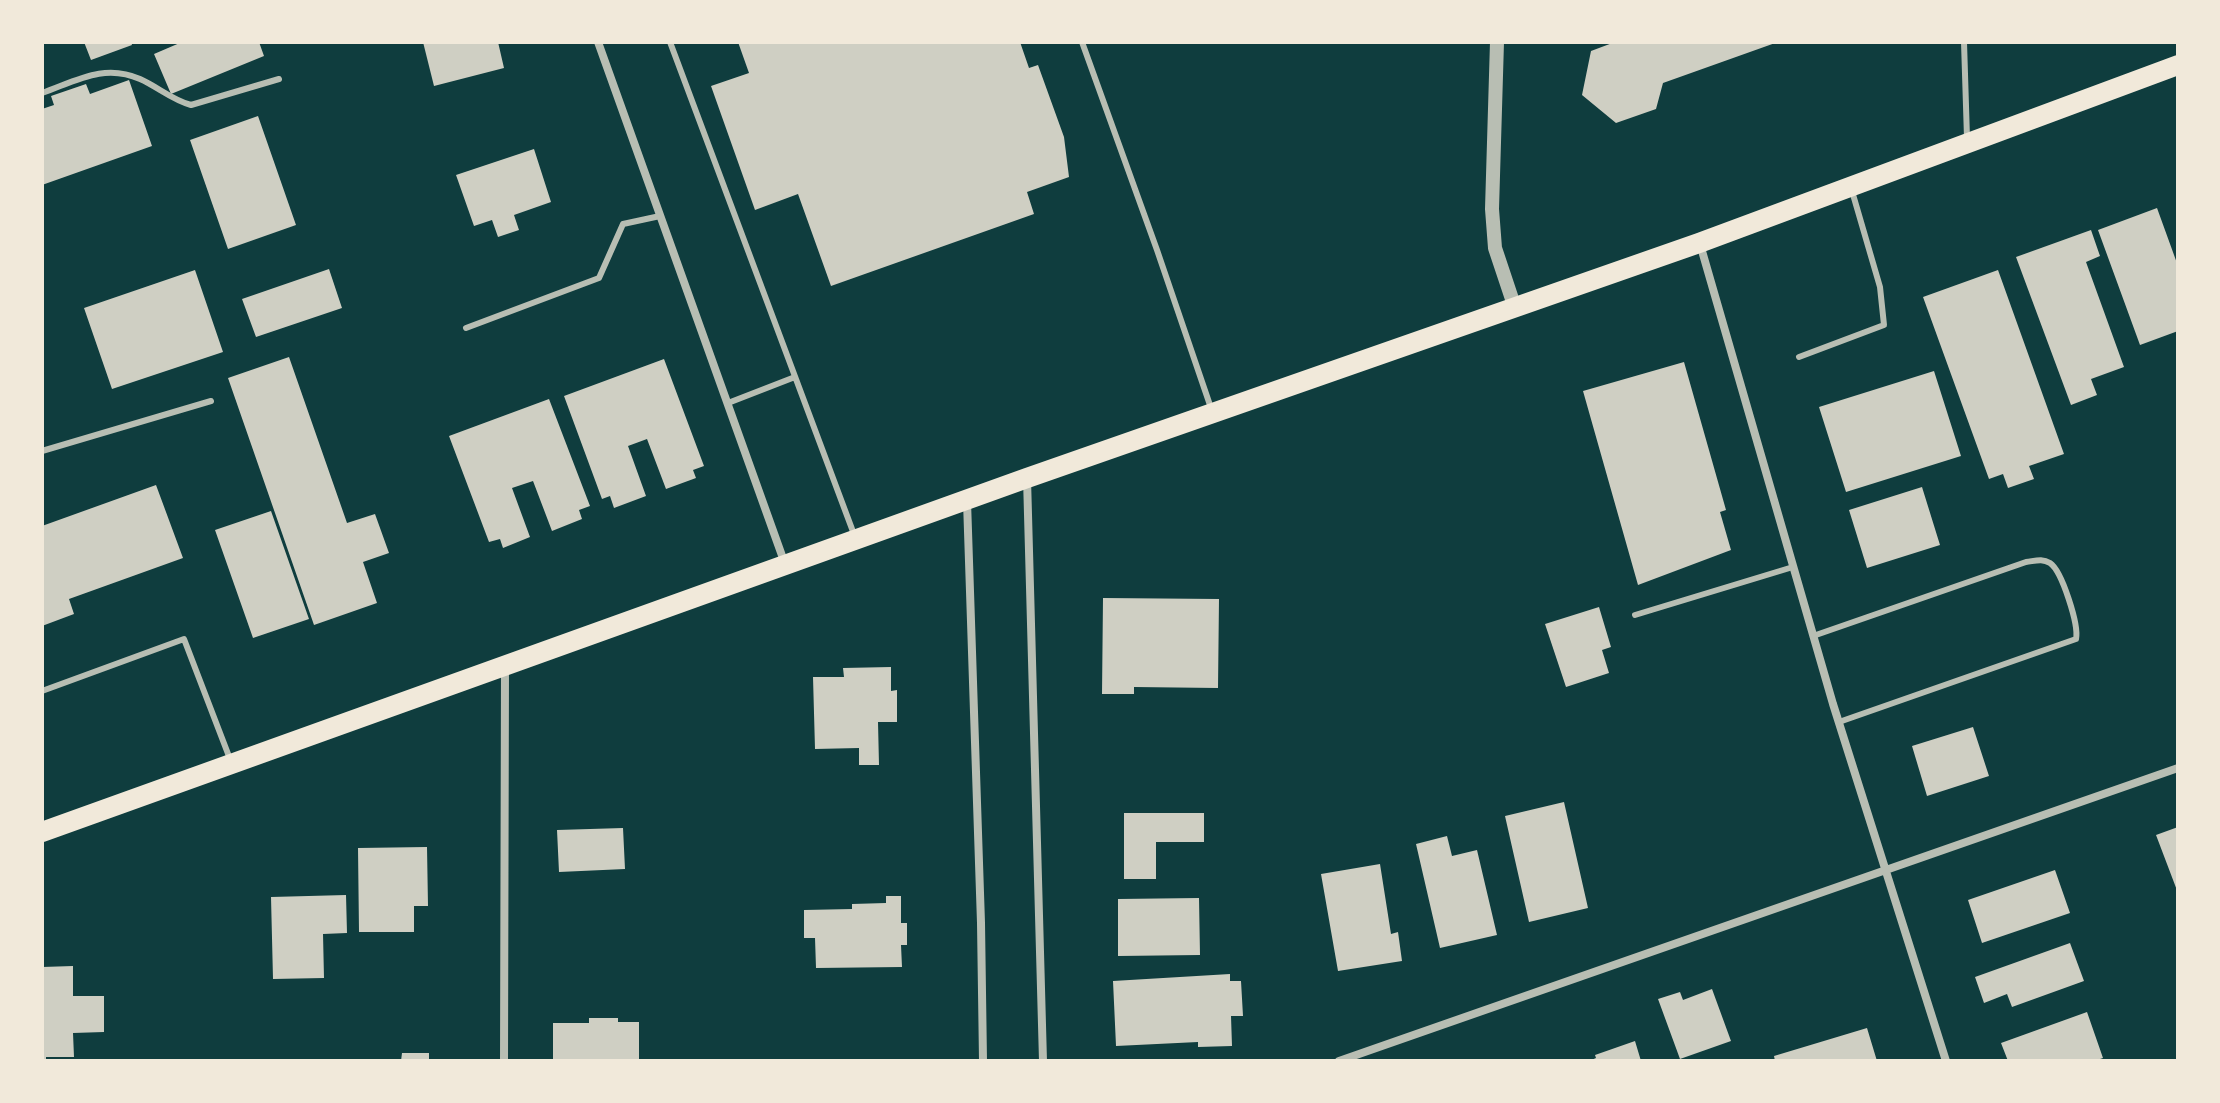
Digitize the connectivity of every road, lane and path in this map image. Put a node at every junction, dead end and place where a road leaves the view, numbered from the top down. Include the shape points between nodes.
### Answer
1 (598, 42) edge
2 (670, 42) edge
3 (1082, 42) edge
4 (1497, 42) edge
5 (1964, 42) edge
6 (2177, 70) edge
7 (279, 79) dead end
8 (42, 93) edge
9 (1967, 144) junction
10 (1851, 187) junction
11 (660, 216) junction
12 (1699, 243) junction
13 (1515, 308) junction
14 (466, 328) dead end
15 (1799, 357) dead end
16 (795, 377) junction
17 (211, 401) dead end
18 (728, 403) junction
19 (1213, 414) junction
20 (42, 451) edge
21 (1027, 478) junction
22 (967, 500) junction
23 (856, 540) junction
24 (785, 565) junction
25 (1793, 567) junction
26 (1635, 615) dead end
27 (1813, 636) junction
28 (505, 665) junction
29 (42, 691) edge
30 (1839, 722) junction
31 (232, 764) junction
32 (2178, 768) edge
33 (42, 832) edge
34 (1886, 870) junction
35 (504, 1061) edge
36 (983, 1061) edge
37 (1043, 1061) edge
38 (1339, 1061) edge
39 (1946, 1061) edge

1 - 11 street
2 - 16 lane
3 - 19 lane
4 - 13 street via 1492,209 1495,248
5 - 9 lane
6 - 9 main road
7 - 8 lane via 191,105 140,79 105,71
9 - 10 main road
10 - 12 main road
10 - 15 lane via 1880,287 1884,325
11 - 14 lane via 623,224 599,278
11 - 18 street
12 - 13 main road
12 - 25 street
13 - 19 main road
16 - 18 lane
16 - 23 lane
17 - 20 lane
18 - 24 street
19 - 21 main road
21 - 22 main road
21 - 37 street
22 - 23 main road
22 - 36 street
23 - 24 main road
24 - 28 main road
25 - 26 lane
25 - 27 street
27 - 30 street
27 - 30 lane via 2043,559 2054,566 2076,621 2076,639
28 - 31 main road
28 - 35 street
29 - 31 lane via 184,639
30 - 34 street
31 - 33 main road
32 - 34 street
34 - 38 street
34 - 39 street

